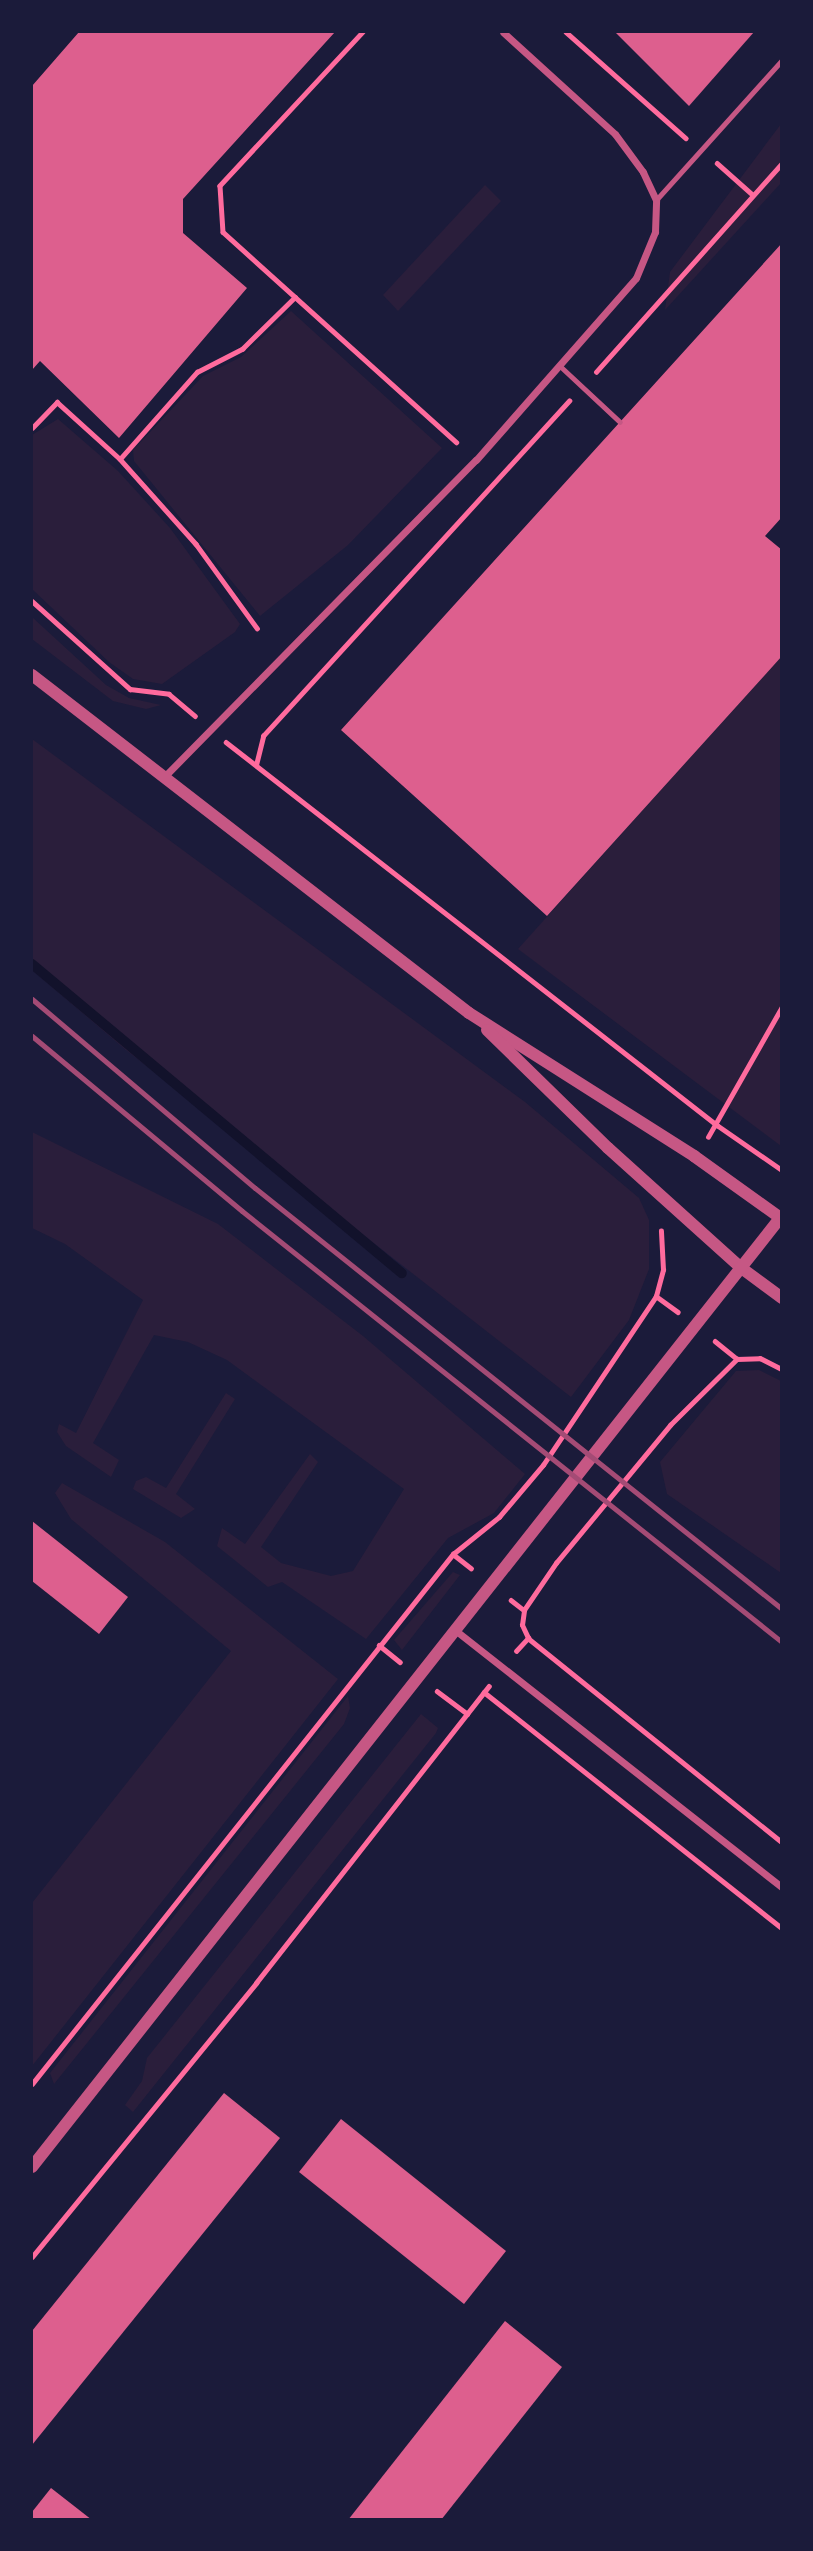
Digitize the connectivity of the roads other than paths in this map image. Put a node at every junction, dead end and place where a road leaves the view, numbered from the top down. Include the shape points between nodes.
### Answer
1 (503, 32) edge
2 (782, 60) edge
3 (656, 200) junction
4 (562, 368) junction
5 (620, 422) dead end
6 (32, 675) edge
7 (163, 778) junction
8 (469, 1013) junction
9 (781, 1218) edge
10 (740, 1267) junction
11 (782, 1298) edge
12 (455, 1629) junction
13 (782, 1887) edge
14 (32, 2167) edge

1 - 3 street via 615,134 643,172
2 - 3 lane
3 - 4 street via 655,232 636,278
4 - 5 lane
4 - 7 street via 345,597
6 - 7 street
7 - 8 street
8 - 9 street via 694,1156
8 - 10 street via 608,1149
9 - 10 street
10 - 11 street
10 - 12 street
12 - 13 street
12 - 14 street

